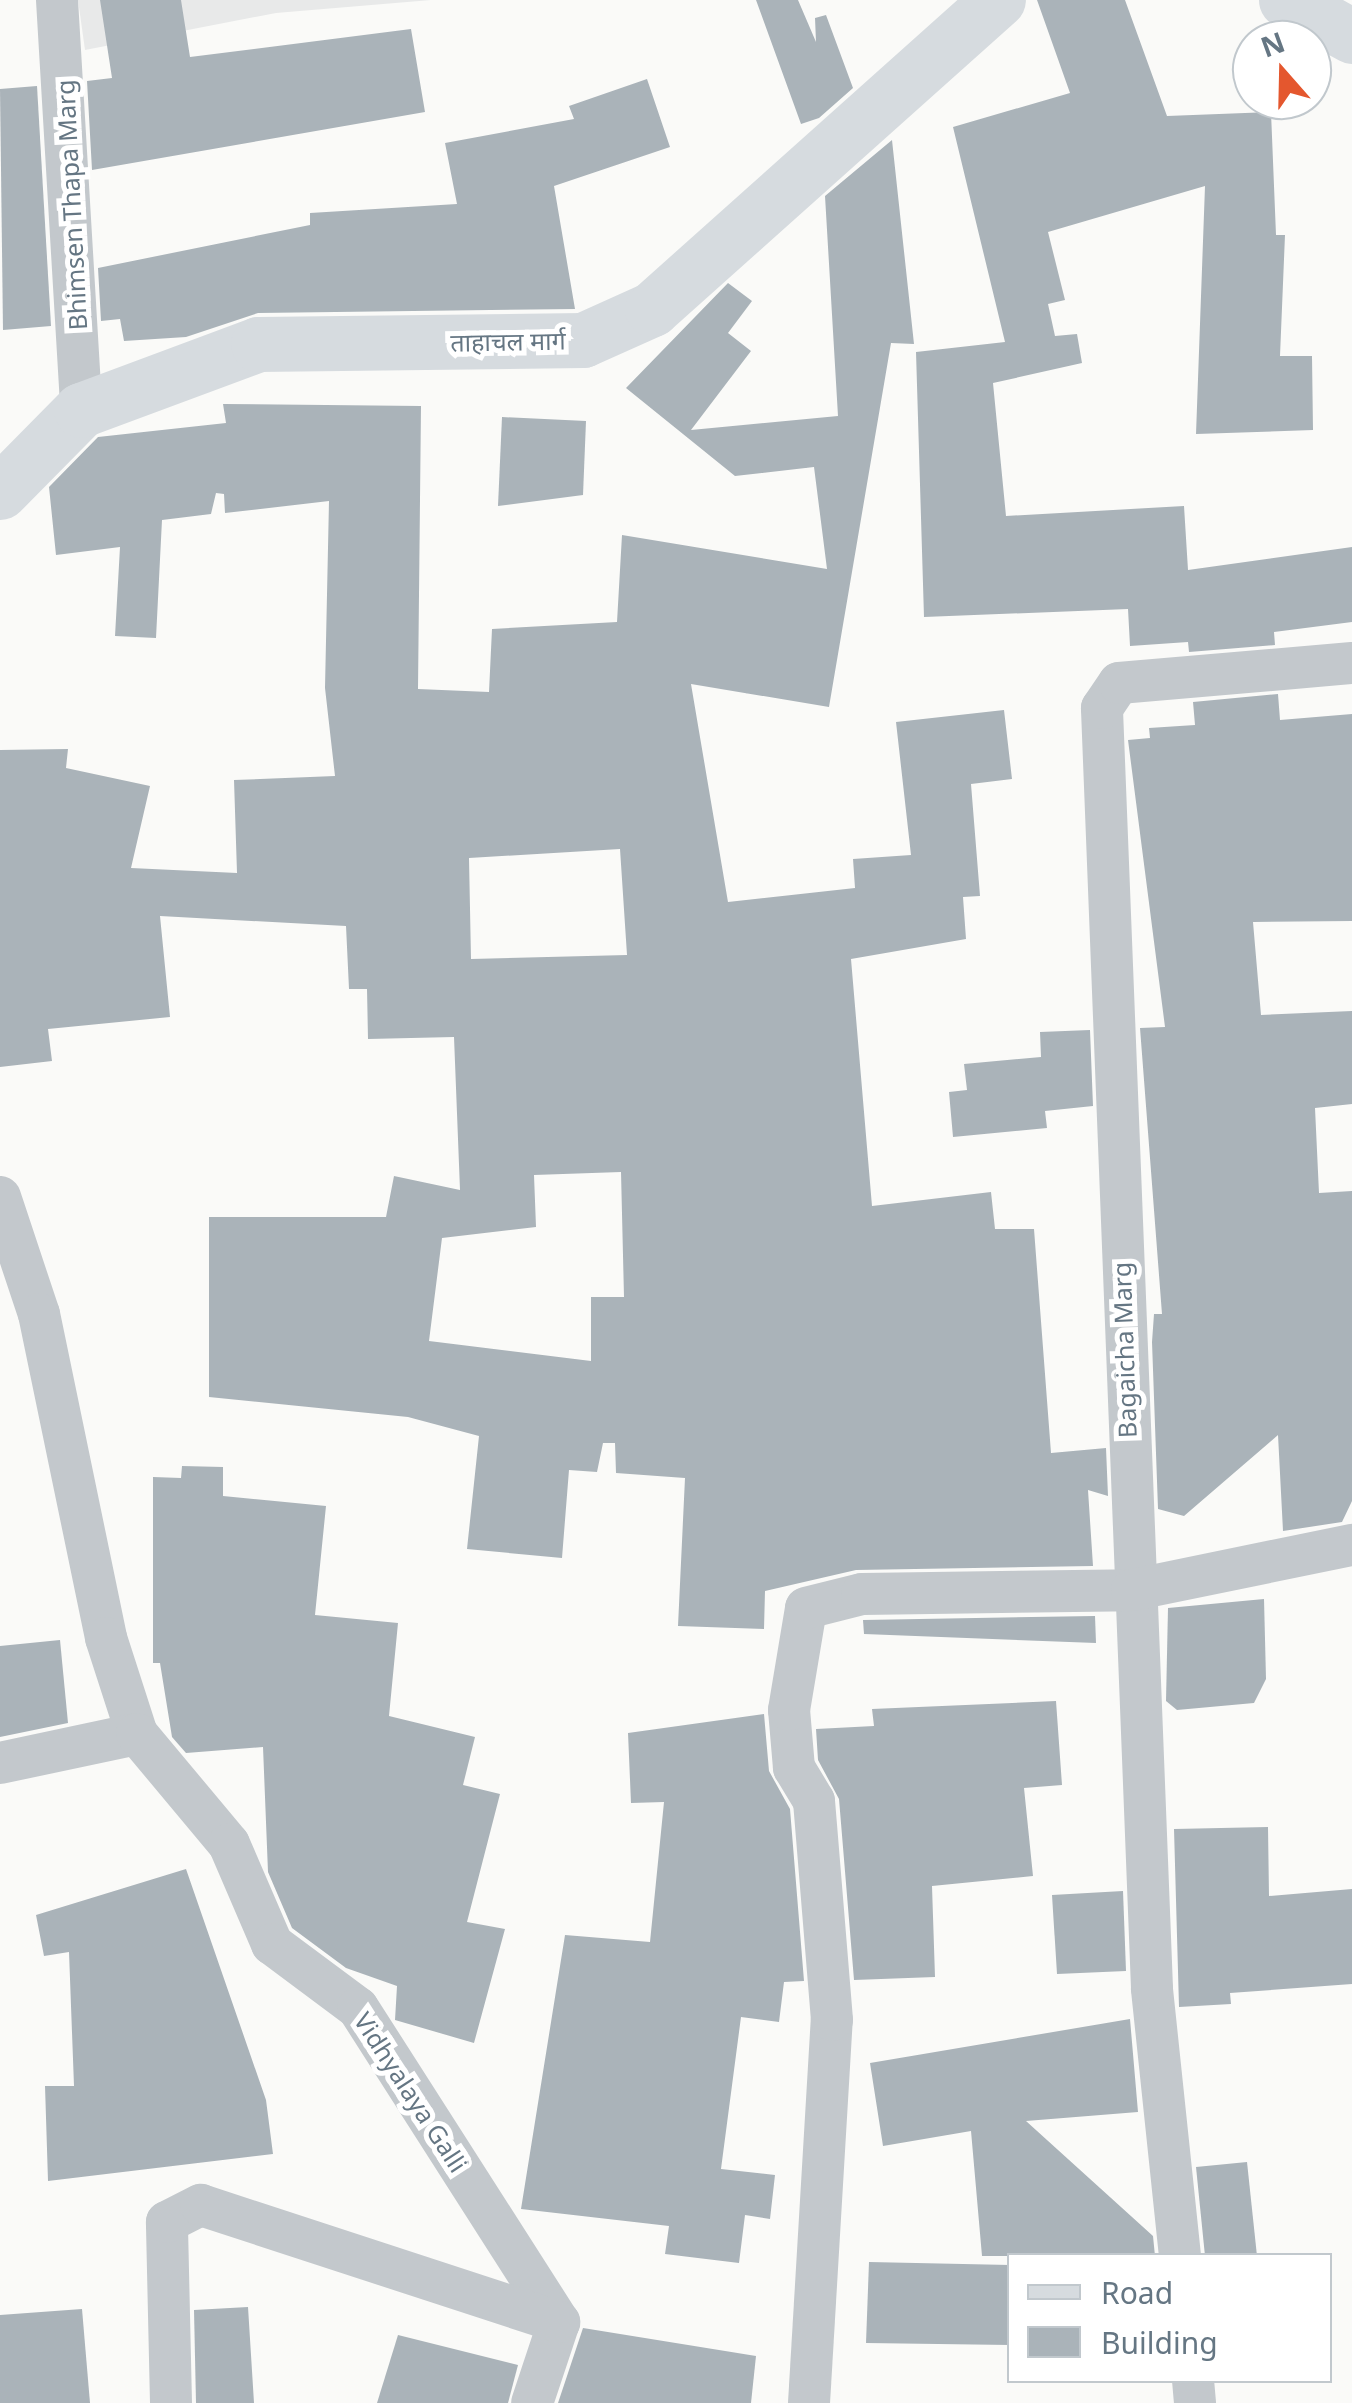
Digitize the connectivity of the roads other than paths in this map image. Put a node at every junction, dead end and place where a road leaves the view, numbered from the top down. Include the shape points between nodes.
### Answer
1 (57, 0) edge
2 (998, 0) edge
3 (1286, 0) edge
4 (1352, 36) edge
5 (81, 410) junction
6 (0, 492) edge
7 (1352, 662) edge
8 (0, 1198) edge
9 (1352, 1546) edge
10 (1132, 1590) junction
11 (137, 1734) junction
12 (0, 1762) edge
13 (1180, 2253) edge
14 (559, 2322) junction
15 (171, 2403) edge
16 (532, 2403) edge
17 (810, 2403) edge

1 - 5 street, Bhimsen Thapa Marg
2 - 5 street, ताहाचल मार्ग via 652,309 583,340 258,344
3 - 4 street
5 - 6 street, ताहाचल मार्ग
7 - 10 street, Bagaicha Marg via 1119,683 1102,708
8 - 11 street via 38,1314 106,1638
9 - 10 street
10 - 13 street, Bagaicha Marg via 1152,1988
10 - 17 street via 862,1594 806,1608 789,1710 794,1768 814,1801 832,2020
11 - 12 street
11 - 14 street, Vidhyalaya Galli via 229,1844 272,1944 358,2008
14 - 15 street via 202,2205 167,2222
14 - 16 street

